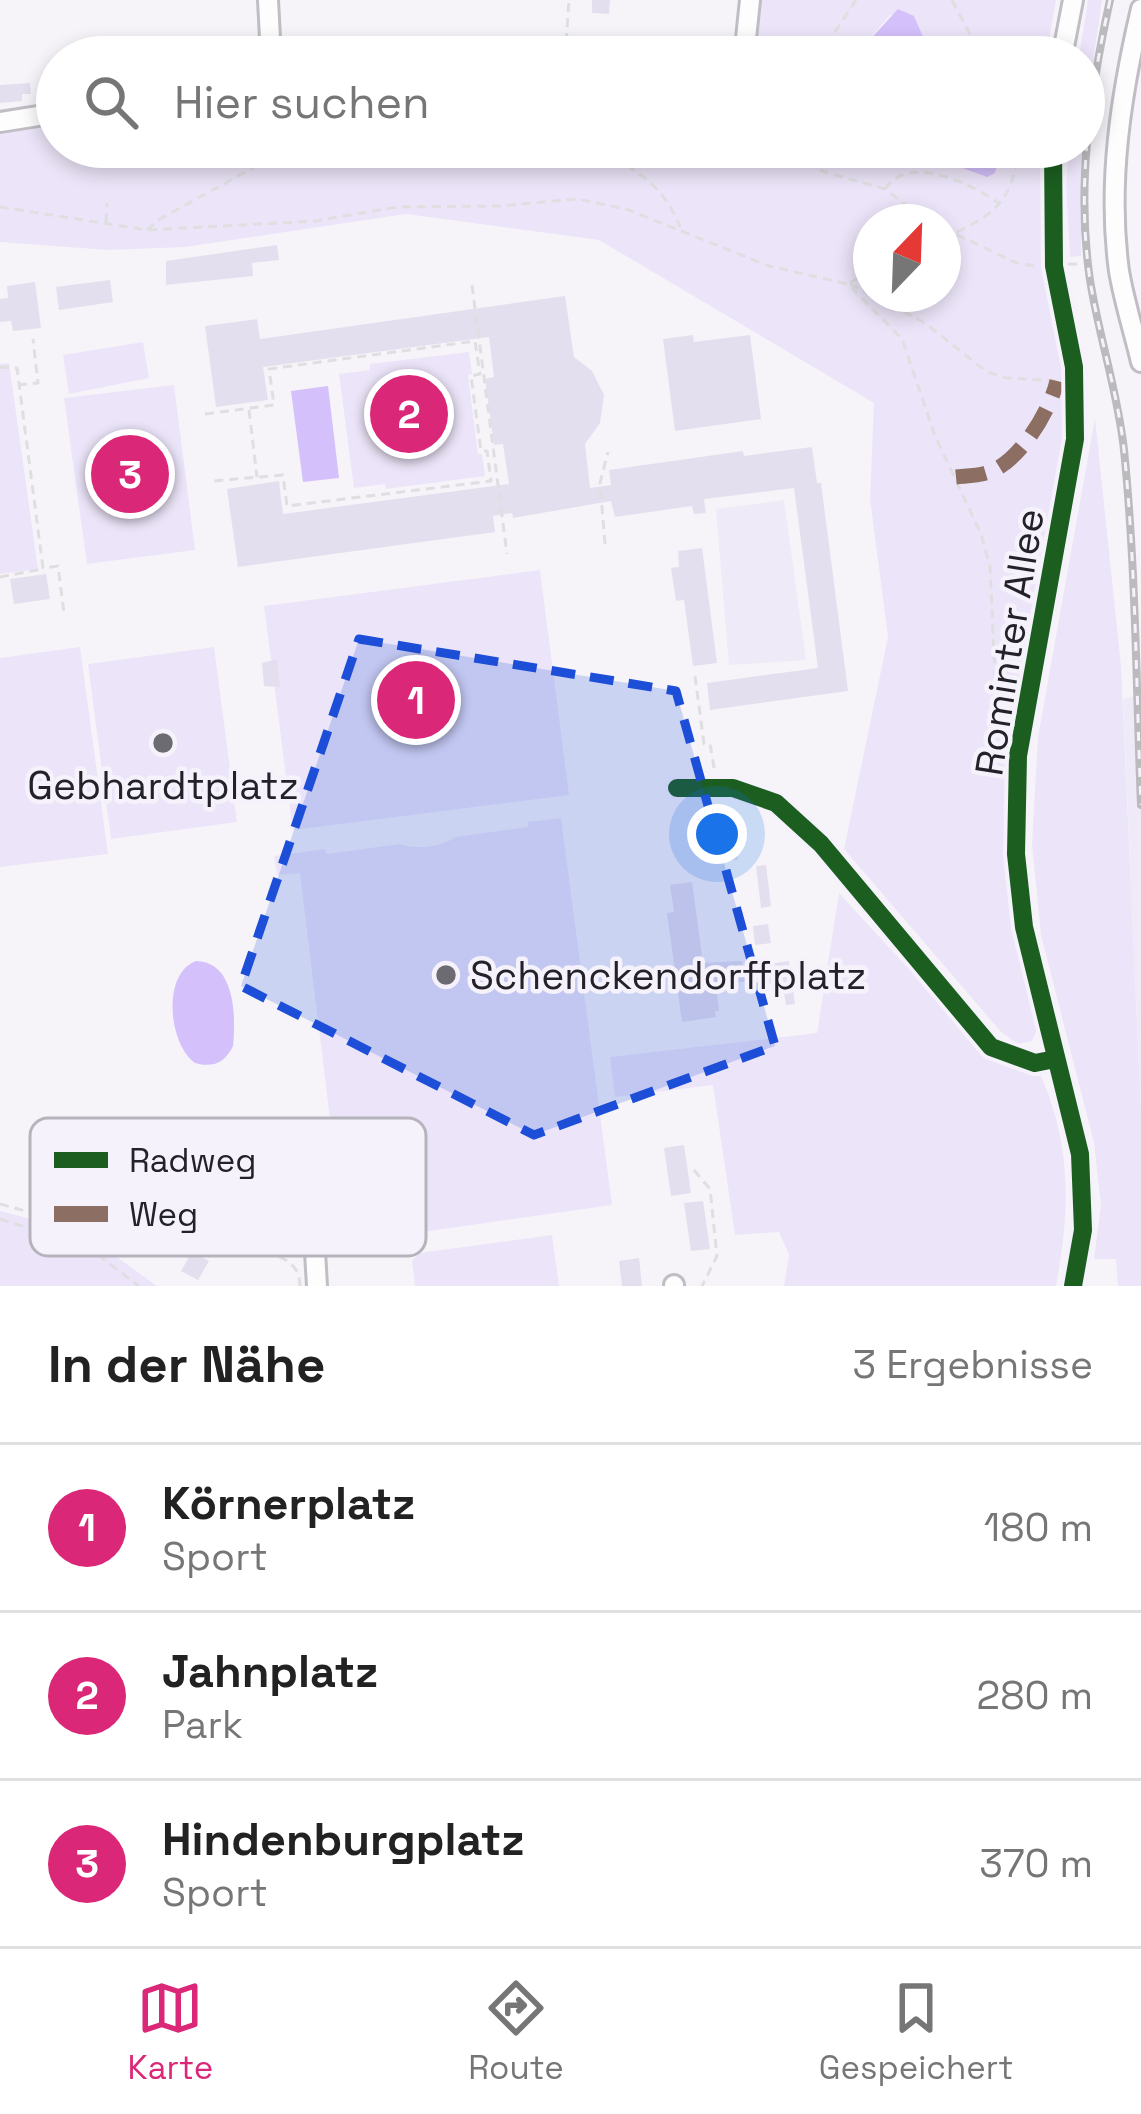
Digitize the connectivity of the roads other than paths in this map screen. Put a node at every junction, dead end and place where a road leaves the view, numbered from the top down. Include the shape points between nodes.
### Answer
1 (268, 0) edge
2 (750, 0) edge
3 (1073, 0) edge
4 (1141, 9) edge
5 (271, 36) edge
6 (752, 36) edge
7 (1066, 36) edge
8 (36, 116) edge
9 (0, 122) edge
10 (1053, 168) edge
11 (1118, 260) junction
12 (1141, 260) edge
13 (1141, 362) edge
14 (677, 788) dead end
15 (1055, 1059) junction
16 (315, 1256) edge
17 (317, 1286) edge
18 (1073, 1286) edge

1 - 5 street
2 - 6 street
3 - 7 street
4 - 11 street via 1120,120
8 - 9 street
10 - 15 street, Rominter Allee via 1054,266 1074,367 1075,439 1018,756 1016,854
11 - 12 street
11 - 13 street
14 - 15 street via 763,797 806,828 992,1047 1035,1063
15 - 18 street, Rominter Allee via 1082,1175
16 - 17 street

